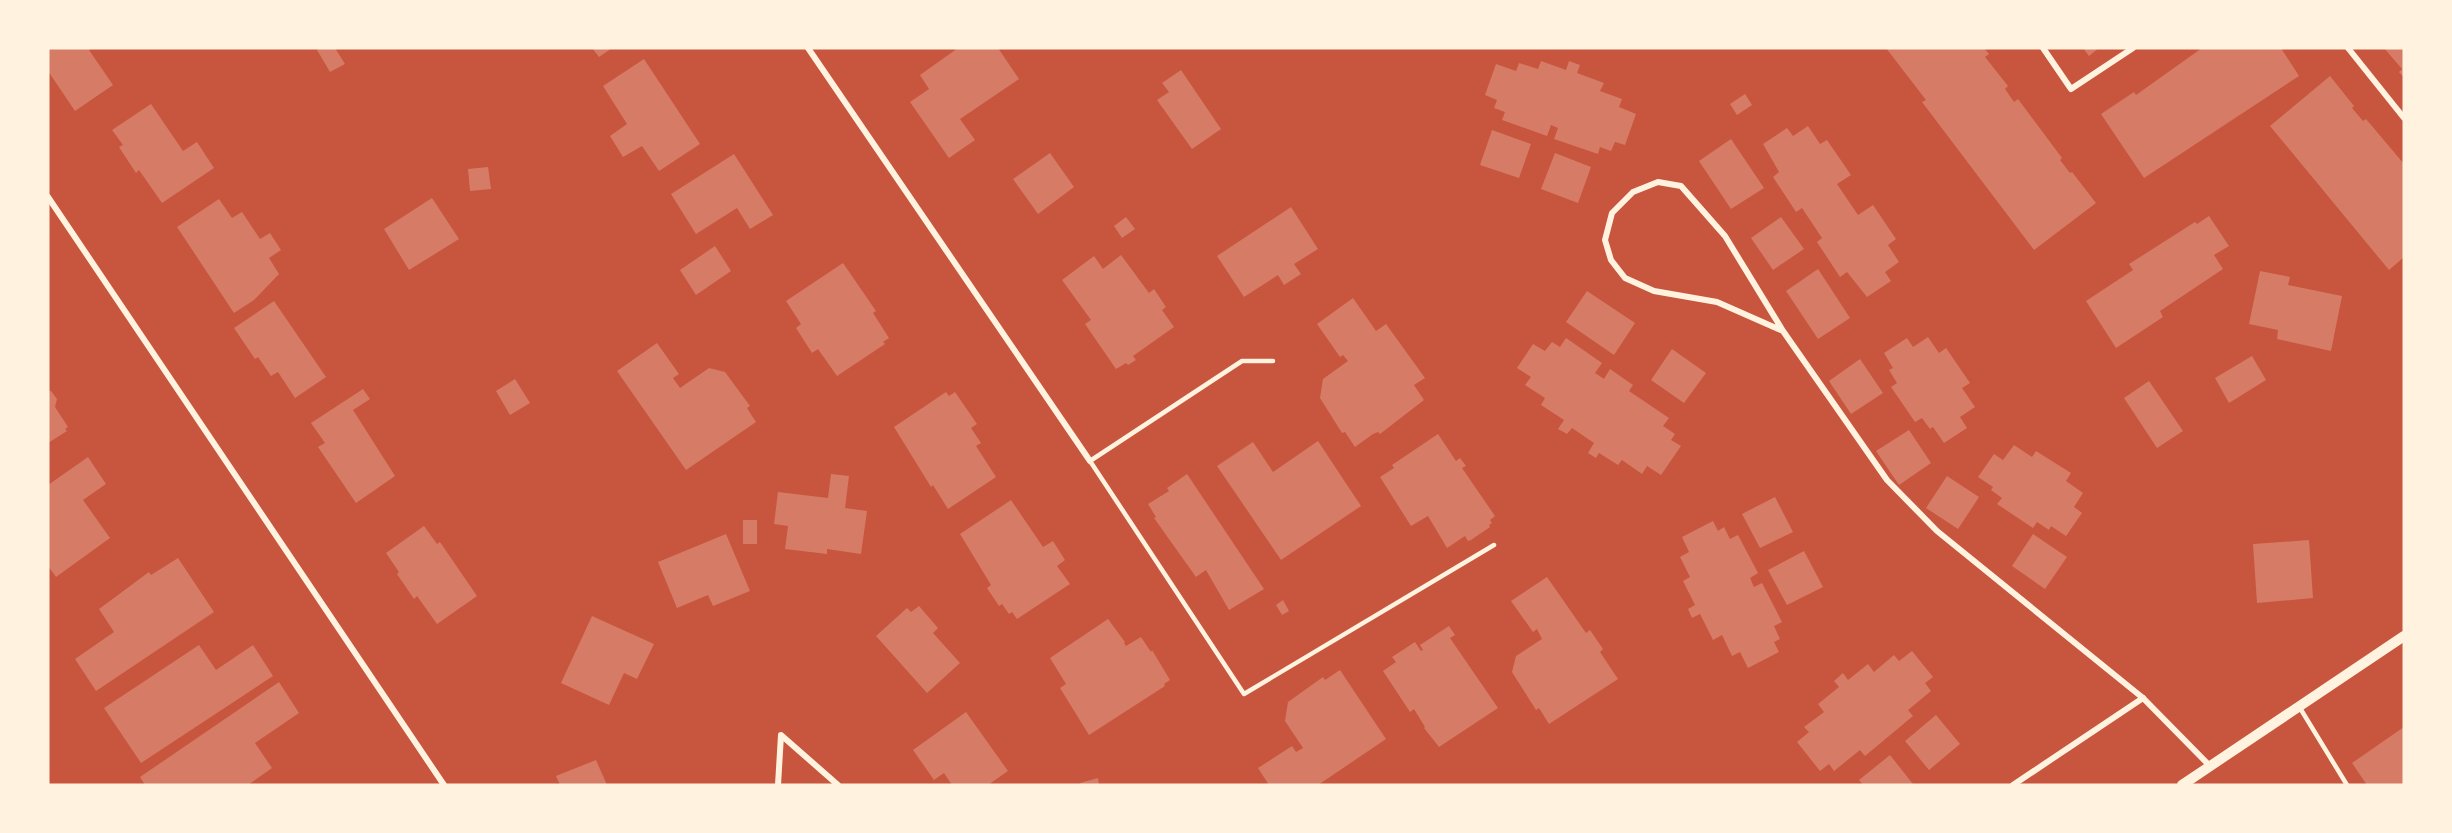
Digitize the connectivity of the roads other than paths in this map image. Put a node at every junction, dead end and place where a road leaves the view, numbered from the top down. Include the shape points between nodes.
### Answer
1 (808, 48) edge
2 (2043, 48) edge
3 (2133, 48) edge
4 (2348, 48) edge
5 (2404, 118) edge
6 (48, 197) edge
7 (1784, 331) junction
8 (1273, 361) dead end
9 (1090, 461) junction
10 (1494, 545) dead end
11 (2404, 636) edge
12 (2143, 698) junction
13 (2299, 706) junction
14 (2210, 766) junction
15 (444, 785) edge
16 (778, 785) edge
17 (838, 785) edge
18 (2013, 785) edge
19 (2182, 785) edge
20 (2347, 785) edge

1 - 9 street
2 - 3 street via 2071,89
4 - 5 street
6 - 15 street
7 - 7 street via 1717,302 1654,291 1624,278 1611,260 1605,240 1612,213 1633,192 1658,182 1681,186 1725,236
7 - 12 street via 1887,480 1937,531
8 - 9 lane via 1242,361
9 - 10 lane via 1244,694
11 - 13 street
12 - 14 street
12 - 18 street
13 - 14 street
13 - 20 lane
14 - 19 street
16 - 17 street via 781,735

